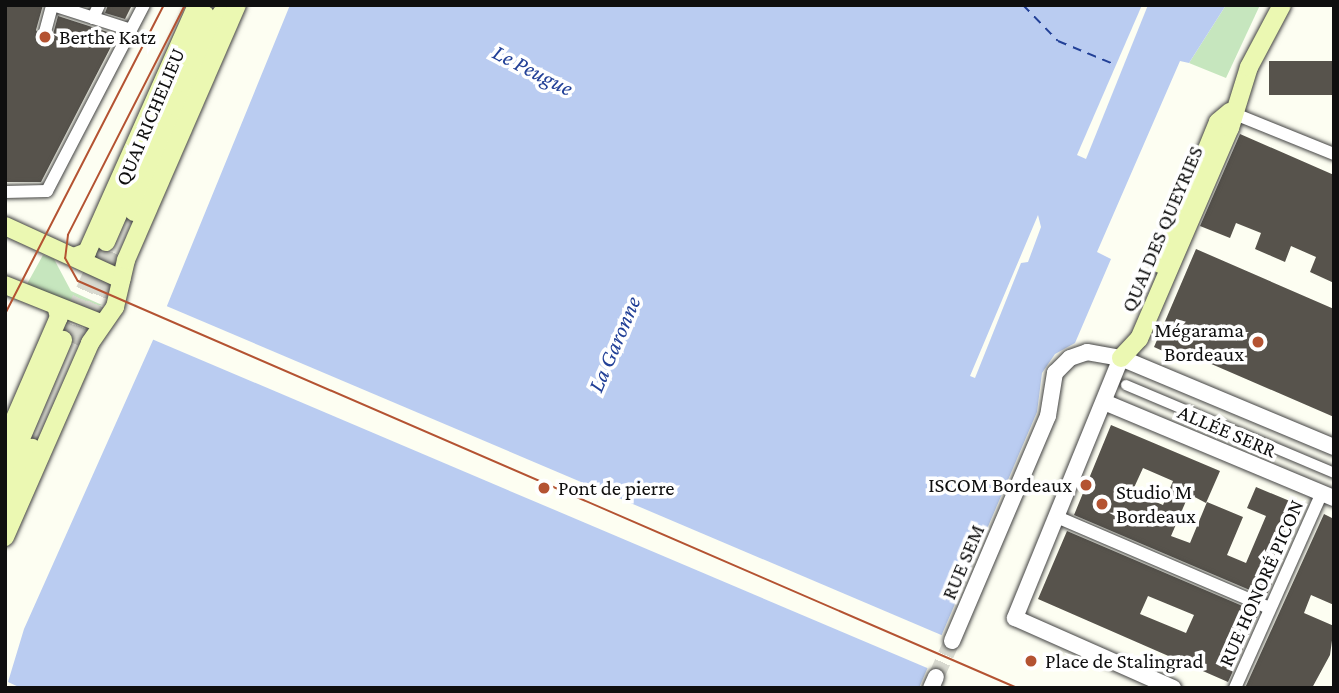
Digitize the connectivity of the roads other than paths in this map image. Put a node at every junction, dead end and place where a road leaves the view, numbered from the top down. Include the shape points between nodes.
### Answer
1 (52, 5) edge
2 (99, 5) edge
3 (144, 5) edge
4 (197, 5) edge
5 (209, 5) edge
6 (225, 5) edge
7 (237, 5) edge
8 (1282, 5) edge
9 (93, 18) junction
10 (131, 30) junction
11 (45, 32) dead end
12 (1230, 112) junction
13 (1334, 154) edge
14 (5, 192) edge
15 (5, 226) edge
16 (75, 257) junction
17 (121, 279) junction
18 (5, 285) edge
19 (56, 306) junction
20 (103, 324) junction
21 (1121, 358) junction
22 (1126, 385) dead end
23 (1104, 402) junction
24 (5, 440) edge
25 (1334, 447) edge
26 (1334, 473) edge
27 (5, 476) edge
28 (1328, 496) edge
29 (5, 508) edge
30 (1058, 517) junction
31 (5, 537) edge
32 (1269, 608) junction
33 (952, 641) tunnel mouth
34 (1172, 688) edge
35 (1235, 688) edge

1 - 9 street
1 - 11 street
2 - 9 street
3 - 10 street
4 - 16 main road via 87,252
5 - 6 main road, QUAI RICHELIEU via 113,245
7 - 17 main road
8 - 12 main road, QUAI DES QUEYRIES
9 - 10 street
10 - 14 street via 47,191
12 - 13 street
12 - 21 main road, QUAI DES QUEYRIES via 1230,128 1139,339
15 - 16 main road
16 - 17 main road
17 - 20 main road via 118,301
18 - 19 main road
19 - 20 main road
19 - 24 main road via 59,317
20 - 31 main road
21 - 23 street, QUAI DES QUEYRIES
21 - 25 street, ALLÉE SERR
21 - 33 street, RUE SEM via 1087,352 1058,367 1048,416
22 - 26 street, ALLÉE SERR
23 - 28 street, ALLÉE SERR
23 - 30 street, QUAI DES QUEYRIES
27 - 29 main road via 70,342
28 - 32 street, RUE HONORÉ PICON
30 - 32 street
30 - 34 street, QUAI DES QUEYRIES via 1017,620
32 - 35 street, RUE HONORÉ PICON

